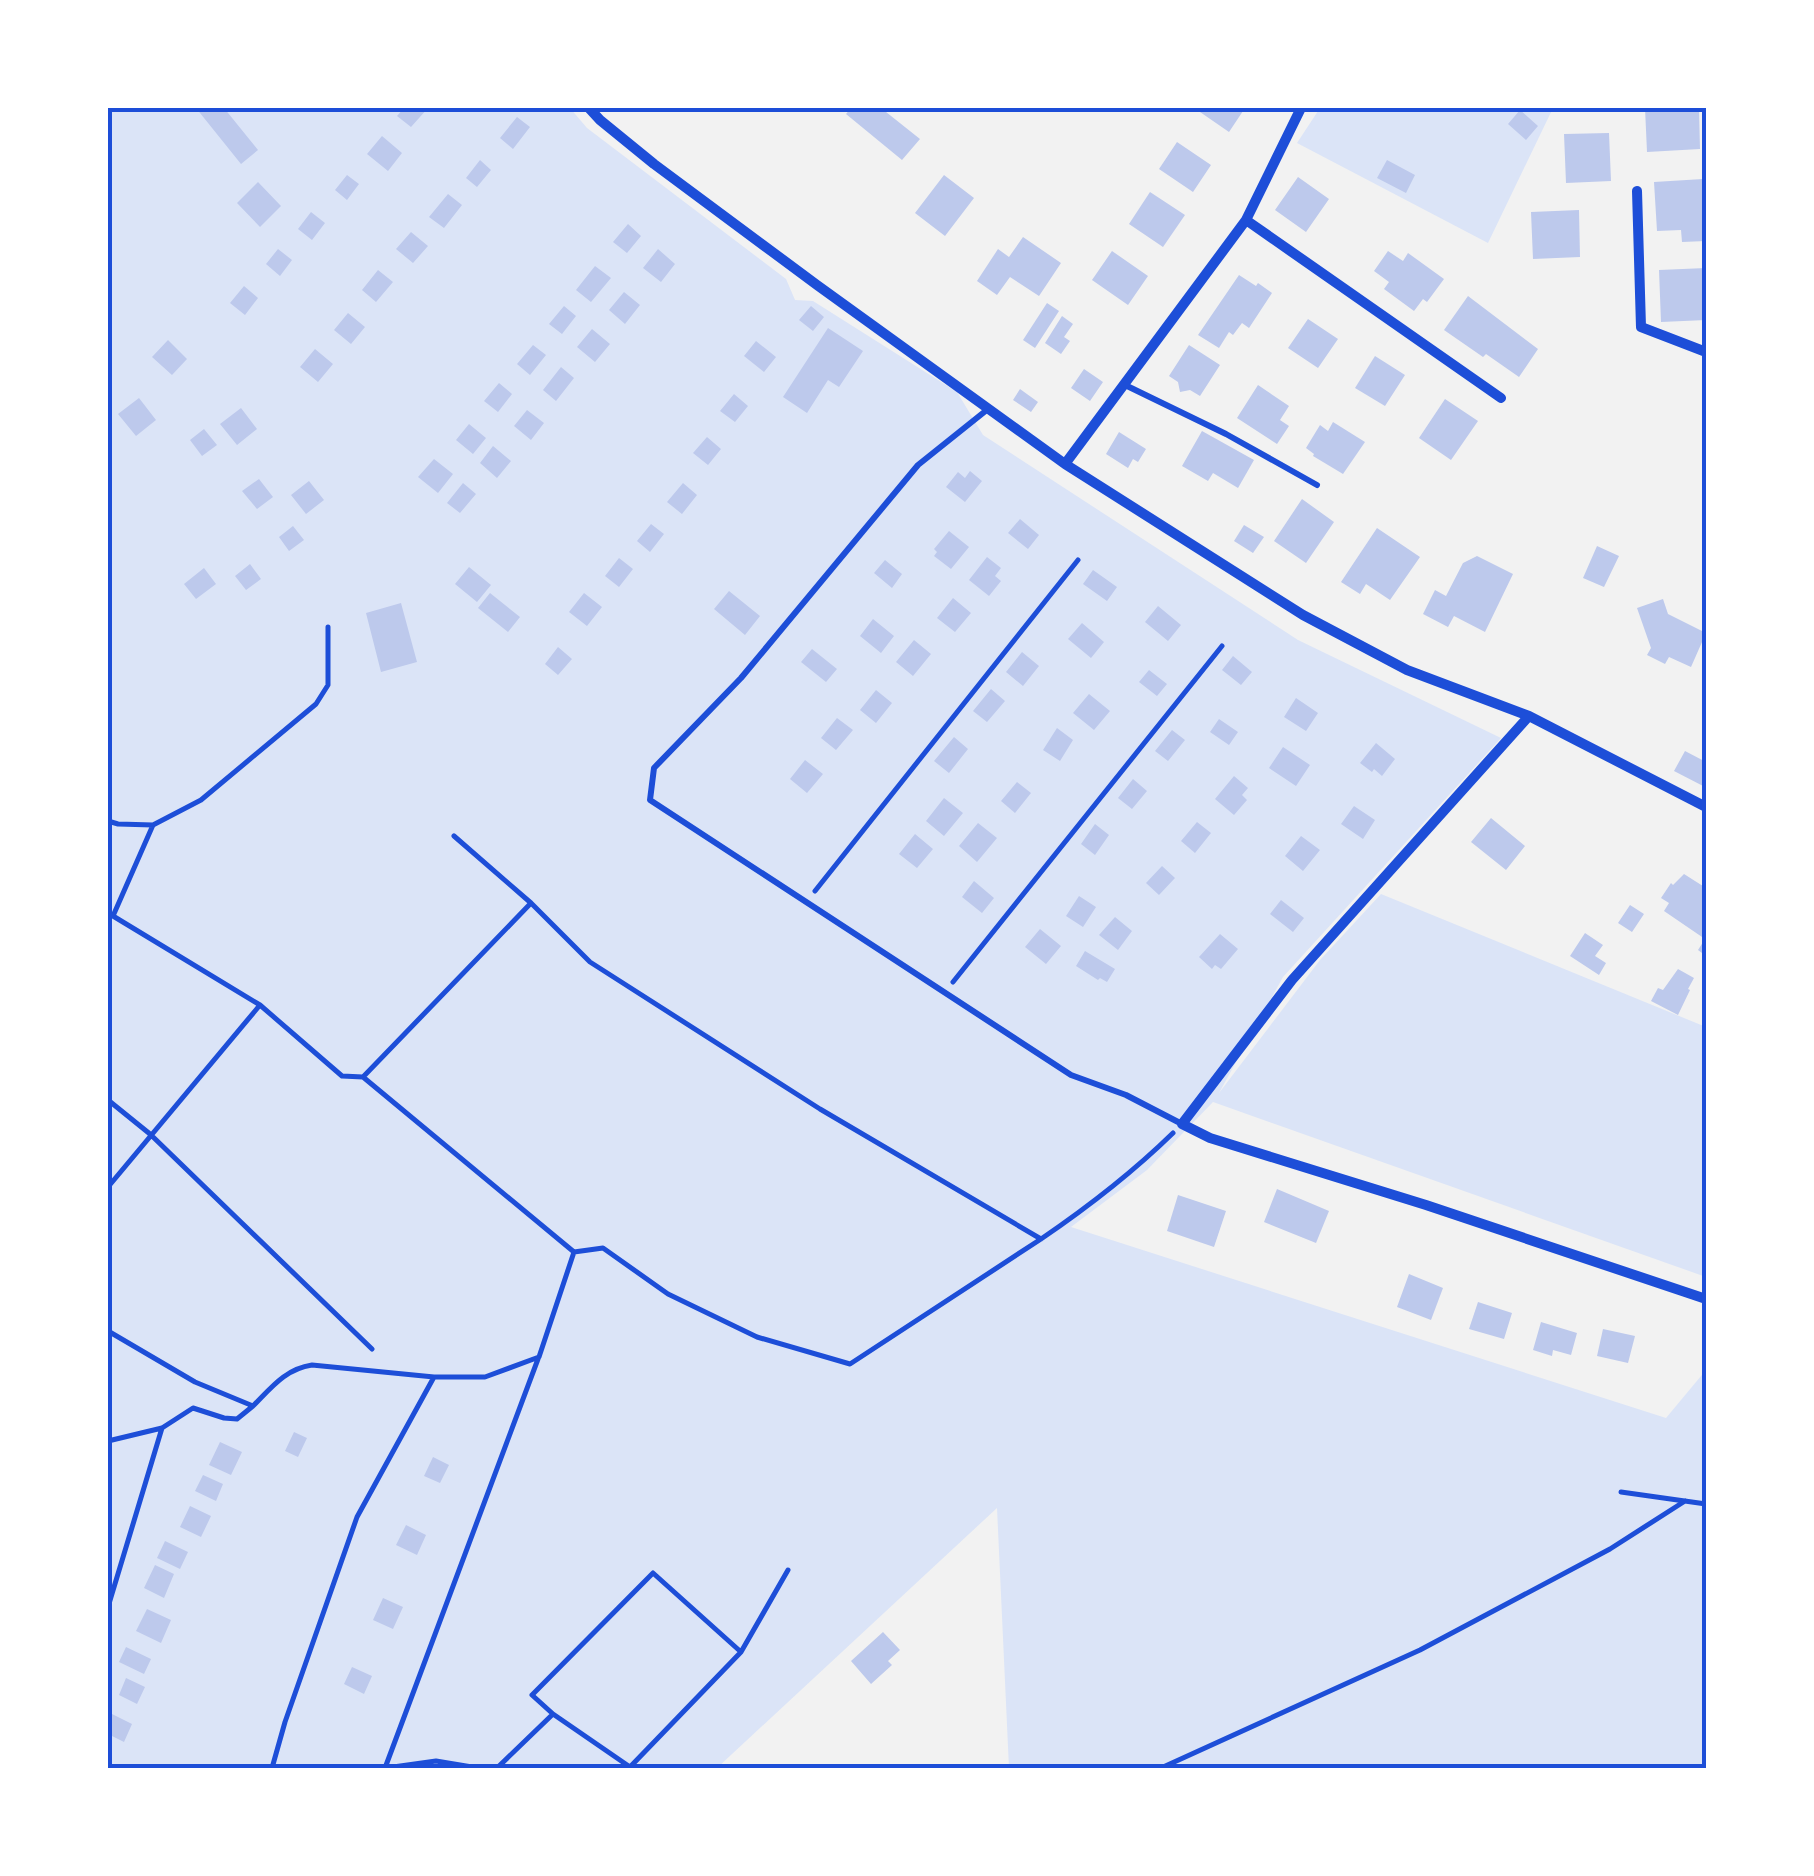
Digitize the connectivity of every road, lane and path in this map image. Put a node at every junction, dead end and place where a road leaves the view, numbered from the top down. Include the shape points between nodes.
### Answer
1 (589, 108) edge
2 (1301, 108) edge
3 (1637, 192) dead end
4 (1246, 220) junction
5 (1706, 352) edge
6 (1124, 385) junction
7 (1502, 398) dead end
8 (988, 408) junction
9 (1065, 464) junction
10 (1317, 486) dead end
11 (1078, 560) dead end
12 (328, 627) dead end
13 (1222, 646) dead end
14 (1530, 716) junction
15 (1706, 807) edge
16 (108, 821) edge
17 (153, 825) junction
18 (454, 836) dead end
19 (807, 901) junction
20 (531, 903) junction
21 (945, 992) junction
22 (260, 1006) junction
23 (363, 1078) junction
24 (108, 1100) edge
25 (1182, 1124) junction
26 (150, 1134) junction
27 (108, 1187) edge
28 (1041, 1239) junction
29 (574, 1252) junction
30 (1706, 1299) edge
31 (108, 1331) edge
32 (372, 1350) dead end
33 (539, 1358) junction
34 (434, 1377) junction
35 (252, 1406) junction
36 (162, 1428) junction
37 (108, 1441) edge
38 (1622, 1492) dead end
39 (1685, 1501) junction
40 (1706, 1504) edge
41 (788, 1570) dead end
42 (108, 1608) edge
43 (741, 1652) junction
44 (553, 1714) junction
45 (272, 1768) edge
46 (385, 1768) edge
47 (478, 1768) edge
48 (497, 1768) edge
49 (1161, 1768) edge

1 - 8 street via 670,176
2 - 4 street
3 - 5 street via 1641,327
4 - 6 street
4 - 7 street
6 - 9 street
6 - 10 lane
8 - 9 street
8 - 19 lane via 918,466 741,678 654,768 650,800
9 - 14 street via 1303,615 1407,670
11 - 19 path
12 - 17 path via 328,685 316,704 201,800
13 - 21 path
14 - 15 street
14 - 25 street via 1292,980
16 - 17 path
17 - 22 path via 113,916
18 - 20 path
19 - 21 lane
20 - 23 path
20 - 28 path via 590,962
21 - 25 lane via 1071,1075
22 - 23 path via 342,1076
22 - 26 path
23 - 29 path
24 - 26 path
25 - 28 path via 1110,1190
25 - 30 street
26 - 27 path
26 - 32 path
28 - 29 path via 850,1364 757,1337 668,1294 603,1248
29 - 33 path
31 - 35 path via 195,1382
33 - 34 path via 485,1378
33 - 46 path
34 - 35 path via 312,1365 296,1368
34 - 45 path via 357,1517
35 - 36 path via 237,1419 192,1408
36 - 37 path
36 - 42 path
38 - 39 path
39 - 40 path
39 - 49 path via 1610,1549 1420,1650
41 - 43 path
43 - 44 path via 630,1767
43 - 44 path via 653,1573 532,1695
44 - 48 path
46 - 47 path via 436,1761

